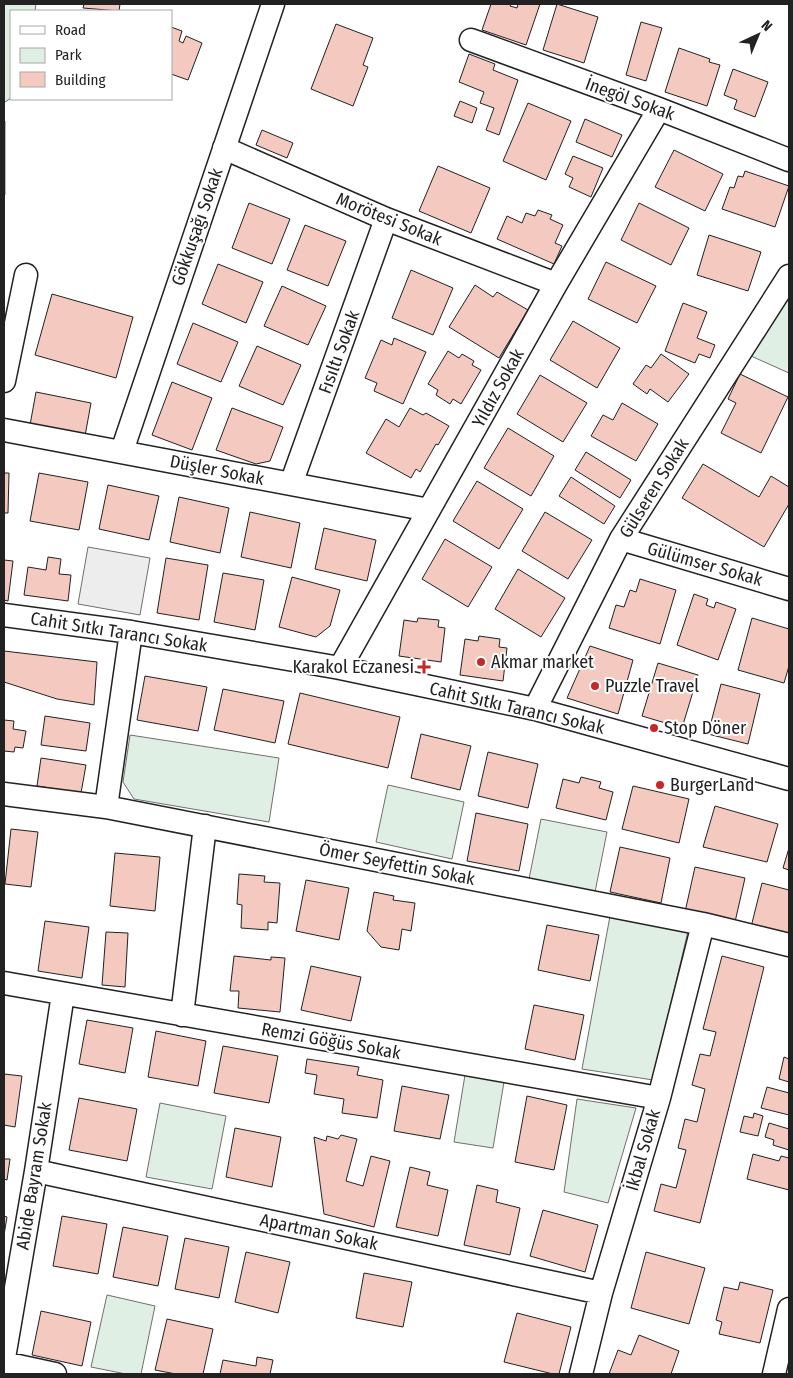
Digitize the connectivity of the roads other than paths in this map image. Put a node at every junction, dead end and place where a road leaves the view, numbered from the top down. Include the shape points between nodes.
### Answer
1 (273, 4) edge
2 (471, 40) dead end
3 (659, 109) junction
4 (224, 148) junction
5 (789, 160) edge
6 (386, 219) junction
7 (26, 275) dead end
8 (789, 276) edge
9 (556, 284) junction
10 (4, 381) edge
11 (4, 430) edge
12 (122, 451) junction
13 (291, 484) junction
14 (429, 510) junction
15 (621, 539) junction
16 (789, 588) edge
17 (4, 615) edge
18 (131, 632) junction
19 (340, 668) junction
20 (535, 709) junction
21 (789, 779) edge
22 (4, 794) edge
23 (106, 807) junction
24 (205, 826) junction
25 (703, 924) junction
26 (789, 945) edge
27 (4, 983) edge
28 (63, 994) junction
29 (182, 1015) junction
30 (659, 1098) junction
31 (36, 1172) junction
32 (601, 1293) junction
33 (789, 1309) edge
34 (4, 1358) edge
35 (4, 1363) edge
36 (54, 1374) edge
37 (581, 1374) edge
38 (774, 1374) edge

1 - 4 street, Gökkuşağı Sokak
2 - 3 street, İnegöl Sokak
3 - 5 street, İnegöl Sokak
3 - 9 street, Yıldız Sokak
4 - 6 street, Morötesi Sokak
4 - 12 street, Gökkuşağı Sokak
6 - 9 street, Morötesi Sokak
6 - 13 street, Fısıltı Sokak
7 - 10 street
8 - 15 street, Gülseren Sokak
9 - 14 street, Yıldız Sokak
11 - 12 street, Düşler Sokak
12 - 13 street, Düşler Sokak
13 - 14 street, Düşler Sokak
14 - 19 street, Yıldız Sokak
15 - 16 street, Gülümser Sokak
15 - 20 street, Gülseren Sokak
17 - 18 street, Cahit Sıtkı Tarancı Sokak
18 - 19 street, Cahit Sıtkı Tarancı Sokak
18 - 23 street
19 - 20 street, Cahit Sıtkı Tarancı Sokak
20 - 21 street, Cahit Sıtkı Tarancı Sokak
22 - 23 street, Ömer Seyfettin Sokak
23 - 24 street, Ömer Seyfettin Sokak
24 - 25 street, Ömer Seyfettin Sokak
24 - 29 street
25 - 26 street, Ömer Seyfettin Sokak
25 - 30 street, İkbal Sokak
27 - 28 street, Remzi Göğüs Sokak
28 - 29 street, Remzi Göğüs Sokak
28 - 31 street, Abide Bayram Sokak
29 - 30 street, Remzi Göğüs Sokak
30 - 32 street, İkbal Sokak
31 - 32 street, Apartman Sokak
31 - 34 street, Abide Bayram Sokak
32 - 37 street, İkbal Sokak
33 - 38 street
35 - 36 street

